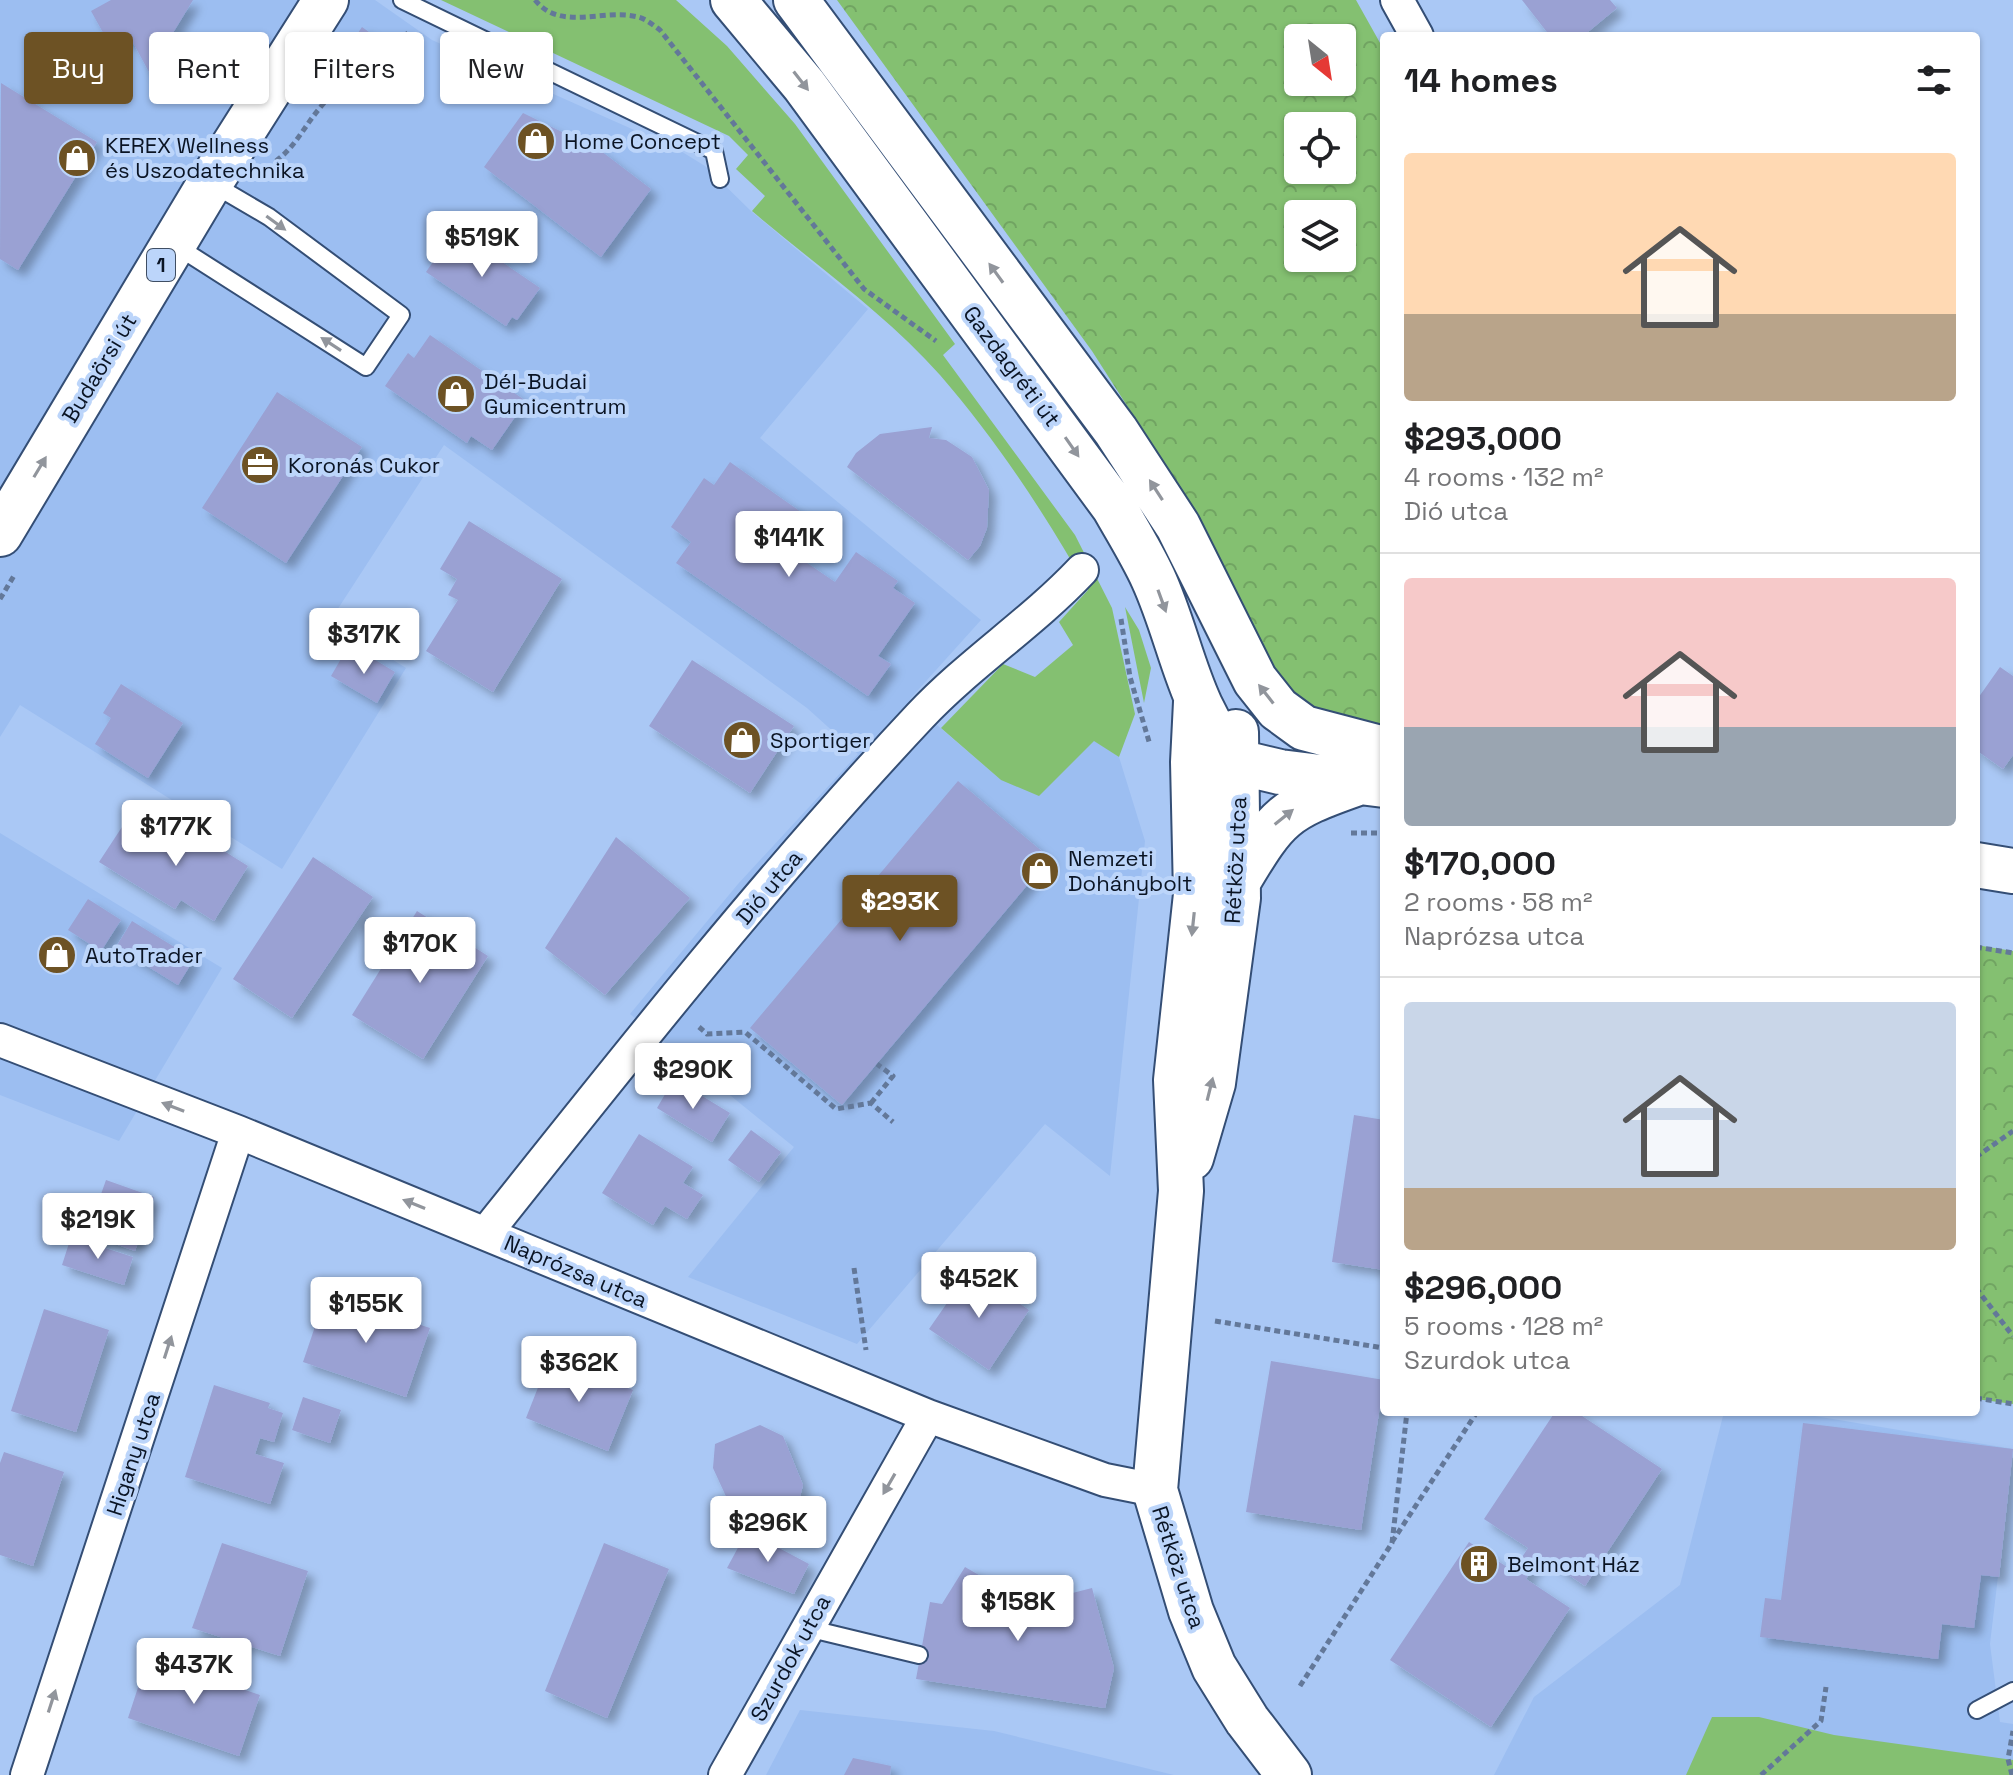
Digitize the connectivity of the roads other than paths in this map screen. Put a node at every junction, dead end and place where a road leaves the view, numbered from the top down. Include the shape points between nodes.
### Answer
1 (326, 0) edge
2 (402, 0) edge
3 (733, 0) edge
4 (796, 0) edge
5 (1397, 0) edge
6 (1415, 32) edge
7 (720, 179) dead end
8 (210, 183) junction
9 (173, 244) junction
10 (0, 534) edge
11 (1194, 558) junction
12 (1082, 570) dead end
13 (1196, 702) joint
14 (1210, 757) junction
15 (1379, 769) edge
16 (1980, 866) edge
17 (2013, 871) edge
18 (1239, 880) junction
19 (0, 1040) edge
20 (238, 1132) junction
21 (1181, 1191) junction
22 (486, 1233) junction
23 (928, 1416) junction
24 (1155, 1490) junction
25 (807, 1628) junction
26 (919, 1655) dead end
27 (2013, 1691) edge
28 (1977, 1710) dead end
29 (27, 1775) edge
30 (725, 1775) edge
31 (1289, 1775) edge

1 - 8 street, Budaörsi út / 1
2 - 7 lane via 714,151
3 -> 13 street, Gazdagréti út via 804,85 1114,507 1153,579
11 -> 4 street, Gazdagréti út via 1116,431
5 - 6 street
8 - 9 street, Budaörsi út / 1
8 -> 9 lane via 269,217 401,315 366,367
10 -> 9 street, Budaörsi út / 1
11 - 14 street, Gazdagréti út via 1230,693
15 -> 11 street, Gazdagréti út via 1278,709 1255,680
12 - 22 street, Dió utca via 1034,619 991,648 923,713 821,824
13 - 14 street, Rétköz utca
14 - 15 street
14 - 18 street, Rétköz utca
14 -> 21 street, Rétköz utca via 1176,1080
18 -> 15 street via 1268,831 1289,812
16 - 17 street
21 -> 18 street, Rétköz utca via 1213,1083
20 -> 19 street, Naprózsa utca
22 -> 20 street, Naprózsa utca
29 -> 20 street, Higany utca
21 - 24 street, Rétköz utca
22 - 23 street, Naprózsa utca
23 - 24 street, Naprózsa utca via 1105,1480
23 -> 25 street, Szurdok utca
24 - 31 street, Rétköz utca via 1187,1600 1214,1667
25 - 26 lane
25 - 30 street, Szurdok utca
27 - 28 lane

